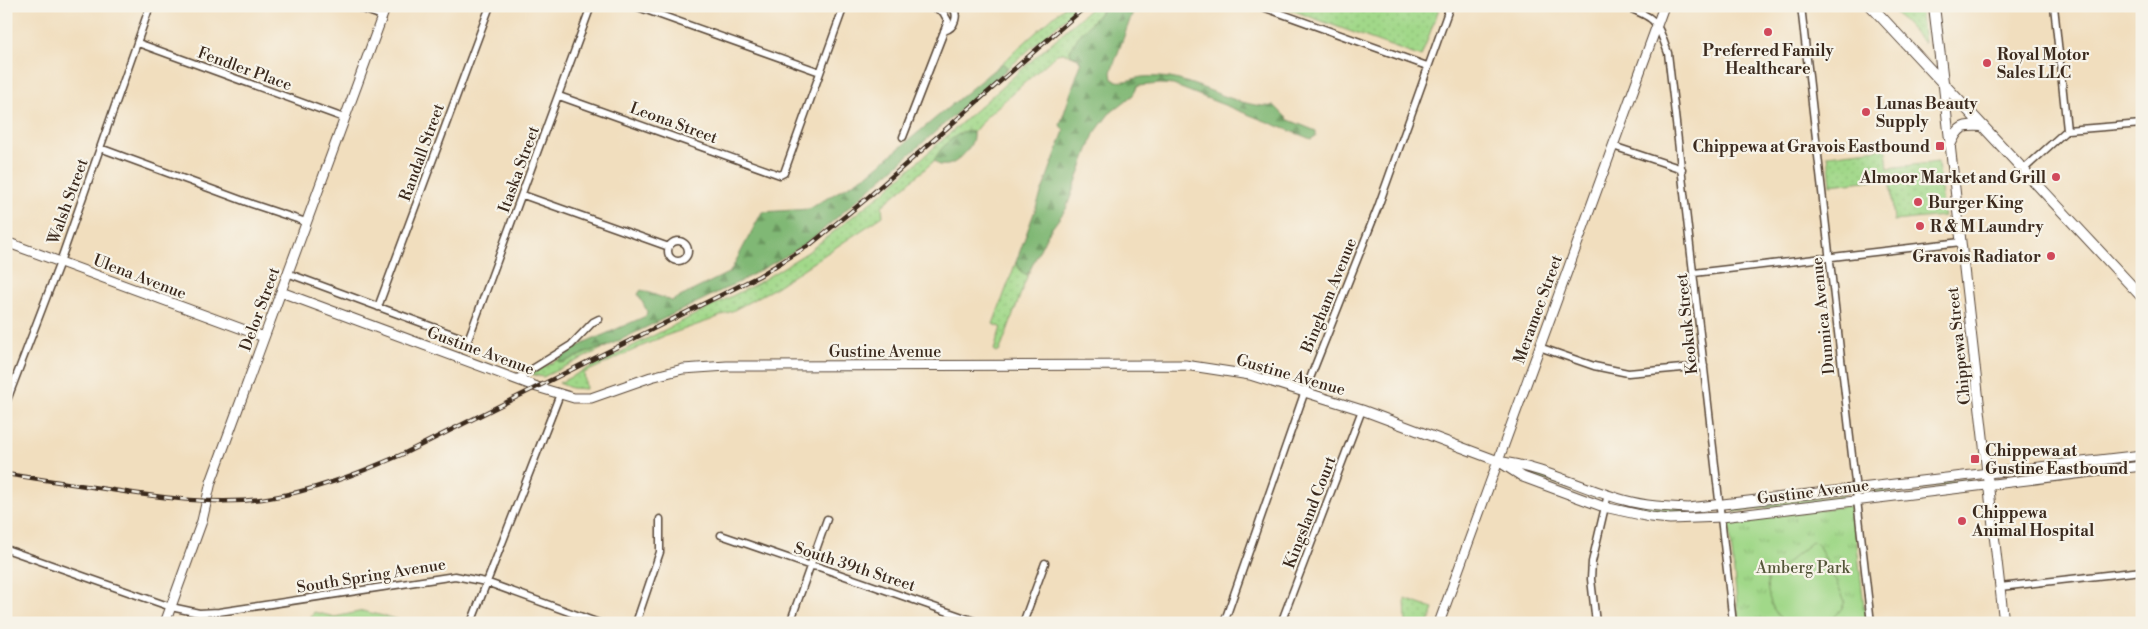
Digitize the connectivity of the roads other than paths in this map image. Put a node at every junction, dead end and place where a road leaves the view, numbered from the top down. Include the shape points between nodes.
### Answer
1 (150, 6) edge
2 (355, 6) edge
3 (386, 6) edge
4 (490, 6) edge
5 (591, 6) edge
6 (635, 6) edge
7 (844, 6) edge
8 (951, 6) edge
9 (1260, 6) edge
10 (1450, 6) edge
11 (1624, 6) edge
12 (1664, 6) edge
13 (1802, 6) edge
14 (1871, 6) edge
15 (1934, 6) edge
16 (2054, 6) edge
17 (934, 7) edge
18 (382, 16) junction
19 (1658, 24) junction
20 (944, 31) junction
21 (138, 43) junction
22 (1427, 66) junction
23 (820, 72) junction
24 (1943, 82) junction
25 (559, 96) junction
26 (344, 118) junction
27 (2142, 124) edge
28 (1983, 126) junction
29 (2067, 130) junction
30 (903, 137) dead end
31 (1950, 145) junction
32 (1613, 146) junction
33 (100, 148) junction
34 (1682, 169) junction
35 (2023, 170) junction
36 (523, 195) junction
37 (306, 222) junction
38 (6, 242) edge
39 (1961, 242) junction
40 (669, 247) dead end
41 (1830, 256) junction
42 (60, 262) junction
43 (1694, 273) junction
44 (287, 274) junction
45 (281, 292) junction
46 (2142, 297) edge
47 (378, 307) junction
48 (599, 318) dead end
49 (264, 337) junction
50 (1539, 347) junction
51 (1704, 366) junction
52 (516, 379) junction
53 (1305, 391) junction
54 (560, 394) junction
55 (6, 403) edge
56 (1362, 410) junction
57 (2142, 455) edge
58 (1498, 461) junction
59 (2142, 466) edge
60 (1987, 474) junction
61 (1988, 484) junction
62 (1856, 489) junction
63 (1608, 494) junction
64 (1857, 501) junction
65 (1720, 506) junction
66 (1604, 507) junction
67 (1722, 517) junction
68 (660, 519) dead end
69 (827, 519) dead end
70 (720, 535) dead end
71 (6, 549) edge
72 (1045, 563) dead end
73 (811, 566) junction
74 (2142, 571) edge
75 (486, 582) junction
76 (2000, 587) junction
77 (171, 607) junction
78 (165, 623) edge
79 (471, 623) edge
80 (599, 623) edge
81 (636, 623) edge
82 (790, 623) edge
83 (980, 623) edge
84 (1023, 623) edge
85 (1224, 623) edge
86 (1281, 623) edge
87 (1439, 623) edge
88 (1596, 623) edge
89 (1733, 623) edge
90 (1871, 623) edge
91 (2004, 623) edge

1 - 21 street, Walsh Street
2 - 18 street
3 - 18 street, Delor Street
4 - 47 street, Randall Street
5 - 25 street, Itaska Street
6 - 23 street
7 - 23 street
8 - 20 street via 956,16 950,29
9 - 22 street
10 - 22 street, Bingham Avenue
11 - 19 street via 1650,16
12 - 19 street, Meramec Street
13 - 41 street, Dunnica Avenue
14 - 24 main road
15 - 24 main road, Chippewa Street
16 - 29 street
17 - 20 street via 945,14 948,21
18 - 26 street, Delor Street
19 - 32 street, Meramec Street
19 - 34 street, Keokuk Street via 1668,53
20 - 30 street
21 - 26 street, Fendler Place
21 - 33 street, Walsh Street
22 - 53 street, Bingham Avenue via 1378,207
23 - 25 street, Leona Street via 784,172 780,175
24 - 28 main road
24 - 31 street, Chippewa Street
25 - 36 street, Itaska Street
26 - 37 street, Delor Street
27 - 29 street
28 - 31 main road via 1961,128
28 - 35 main road
29 - 35 street
31 - 39 street, Chippewa Street
32 - 34 street
32 - 50 street, Meramec Street
33 - 37 street
33 - 42 street, Walsh Street
34 - 43 street, Keokuk Street
35 - 46 main road
36 - 40 street
36 - 47 street, Itaska Street via 468,340
37 - 44 street, Delor Street
38 - 42 street, Ulena Avenue
39 - 41 street
39 - 60 street, Chippewa Street
41 - 43 street
41 - 62 street, Dunnica Avenue
42 - 49 street, Ulena Avenue
42 - 55 street, Walsh Street
43 - 51 street, Keokuk Street
44 - 45 street, Delor Street
44 - 47 street
45 - 49 street, Delor Street
45 - 52 street, Gustine Avenue
48 - 52 street via 571,345
49 - 77 street, Delor Street via 211,482 202,521
50 - 51 street via 1594,366 1628,373
50 - 58 street, Meramec Street
51 - 65 street, Keokuk Street
52 - 54 street, Gustine Avenue
53 - 54 street, Gustine Avenue via 1250,375 1186,365 754,366 683,369 651,376 591,398
53 - 56 street, Gustine Avenue
53 - 85 street, Bingham Avenue
54 - 75 street
56 - 58 street, Gustine Avenue
56 - 86 street, Kingsland Court
57 - 60 street, Gustine Avenue
58 - 63 street, Gustine Avenue via 1529,467
58 - 66 street, Gustine Avenue via 1524,477
58 - 87 street, Meramec Street
59 - 61 street, Gustine Avenue
60 - 61 street, Chippewa Street
60 - 62 street, Gustine Avenue
61 - 64 street, Gustine Avenue
61 - 76 street, Chippewa Street
62 - 64 street, Dunnica Avenue
62 - 65 street, Gustine Avenue
63 - 65 street, Gustine Avenue via 1666,507
63 - 66 street
64 - 67 street, Gustine Avenue
64 - 90 street, Dunnica Avenue
65 - 67 street, Keokuk Street
66 - 67 street, Gustine Avenue via 1670,519
66 - 88 street via 1592,562
67 - 89 street, Keokuk Street
68 - 81 street via 660,552
69 - 73 street
70 - 73 street, South 39th Street
71 - 77 street, South Spring Avenue
72 - 84 street
73 - 82 street
73 - 83 street, South 39th Street via 819,566
74 - 76 street
75 - 77 street, South Spring Avenue via 447,576 219,612 199,613
75 - 79 street
75 - 80 street, South Spring Avenue
76 - 91 street, Chippewa Street
77 - 78 street, Delor Street

